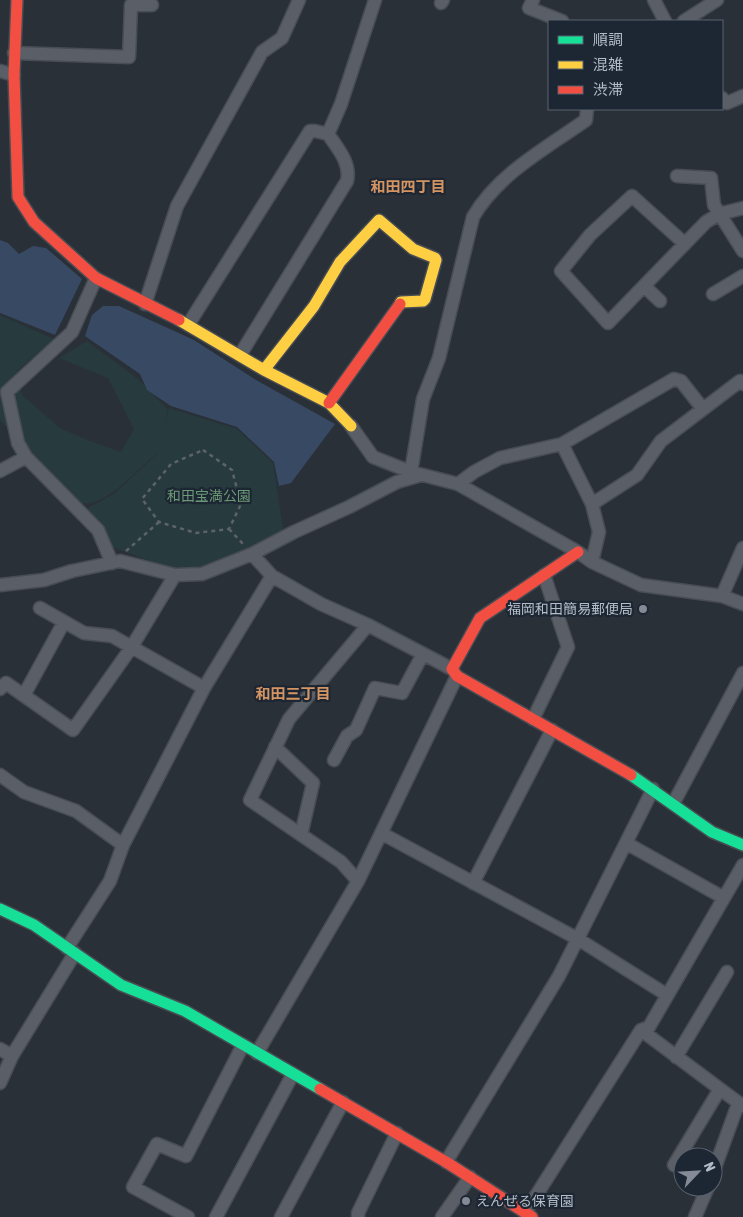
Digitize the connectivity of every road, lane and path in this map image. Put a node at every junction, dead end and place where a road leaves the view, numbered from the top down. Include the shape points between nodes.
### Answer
1 (16, 0) edge
2 (298, 0) edge
3 (375, 0) edge
4 (533, 0) edge
5 (654, 0) edge
6 (717, 0) edge
7 (152, 5) dead end
8 (559, 20) edge
9 (664, 20) edge
10 (686, 20) edge
11 (14, 53) junction
12 (0, 71) edge
13 (14, 75) junction
14 (743, 96) edge
15 (723, 99) edge
16 (587, 110) edge
17 (328, 134) junction
18 (678, 176) dead end
19 (743, 208) edge
20 (719, 214) junction
21 (685, 244) junction
22 (743, 251) edge
23 (743, 276) edge
24 (96, 278) junction
25 (644, 286) junction
26 (713, 294) dead end
27 (660, 301) dead end
28 (145, 304) junction
29 (188, 325) junction
30 (240, 355) junction
31 (264, 370) junction
32 (743, 384) edge
33 (329, 403) junction
34 (703, 409) junction
35 (351, 426) joint
36 (562, 444) junction
37 (26, 457) junction
38 (0, 471) edge
39 (416, 473) junction
40 (458, 484) junction
41 (592, 504) junction
42 (159, 522) junction
43 (229, 529) junction
44 (743, 548) edge
45 (125, 552) dead end
46 (578, 552) junction
47 (252, 554) junction
48 (592, 562) junction
49 (112, 563) junction
50 (175, 575) junction
51 (544, 575) junction
52 (272, 576) junction
53 (0, 585) edge
54 (722, 596) junction
55 (743, 604) edge
56 (40, 608) dead end
57 (64, 622) junction
58 (368, 625) junction
59 (131, 648) junction
60 (423, 654) junction
61 (454, 672) junction
62 (743, 673) edge
63 (204, 688) junction
64 (0, 689) edge
65 (24, 695) junction
66 (533, 719) junction
67 (552, 730) junction
68 (275, 748) junction
69 (334, 760) dead end
70 (0, 775) edge
71 (653, 789) junction
72 (672, 804) junction
73 (382, 833) junction
74 (301, 835) junction
75 (626, 842) junction
76 (123, 845) junction
77 (743, 845) edge
78 (743, 865) edge
79 (358, 881) junction
80 (473, 882) junction
81 (724, 898) junction
82 (0, 909) edge
83 (578, 939) junction
84 (71, 950) junction
85 (726, 972) dead end
86 (668, 996) junction
87 (641, 1030) junction
88 (243, 1045) junction
89 (0, 1049) edge
90 (257, 1053) junction
91 (12, 1056) junction
92 (676, 1057) junction
93 (292, 1074) junction
94 (0, 1083) edge
95 (720, 1089) junction
96 (343, 1102) junction
97 (741, 1105) edge
98 (397, 1133) junction
99 (685, 1147) edge
100 (723, 1149) edge
101 (446, 1162) junction
102 (470, 1178) junction
103 (704, 1197) edge
104 (529, 1215) edge
105 (188, 1217) edge
106 (216, 1217) edge
107 (281, 1217) edge
108 (358, 1217) edge
109 (442, 1217) edge
110 (695, 1217) edge

1 - 11 street
2 - 28 street via 282,38 262,52 177,206
3 - 17 street
4 - 8 street via 529,8
5 - 9 street
6 - 10 street
7 - 11 street via 131,5 129,57
11 - 13 street
12 - 13 street
13 - 24 street via 18,196 34,222
14 - 15 street via 727,103
16 - 39 street via 586,120 494,188 473,217 439,358 423,399
17 - 29 street via 310,131
17 - 30 street via 346,162 348,181
18 - 20 street via 711,178 714,205
19 - 20 street
20 - 21 street via 706,222
20 - 22 street
21 - 25 street
21 - 25 street via 632,196 590,235 561,271 608,323
23 - 26 street
24 - 28 street
24 - 37 street via 72,332 7,392 18,443
25 - 27 street
28 - 29 street
29 - 30 street
30 - 31 street
31 - 33 street
31 - 33 street via 314,306 340,262 379,220 413,250 436,260 425,299 401,302
32 - 34 street via 740,381
33 - 35 street
34 - 36 street via 681,381 674,379
34 - 41 street via 661,441 637,476
35 - 39 street via 373,457
36 - 40 street via 500,458
36 - 41 street
37 - 38 street
37 - 49 street via 98,530
39 - 40 street
39 - 47 street
40 - 46 street
41 - 48 street via 599,532
42 - 43 path via 196,533
42 - 43 path via 142,499 170,464 204,450 232,470 241,504
42 - 45 path
43 - 47 path
44 - 54 street
46 - 48 street
46 - 51 street
47 - 50 street via 202,574
47 - 52 street
48 - 54 street via 641,585
49 - 50 street via 120,561
49 - 53 street via 44,580
50 - 59 street
51 - 61 street via 480,618
51 - 66 street via 568,647
52 - 58 street via 321,604
52 - 63 street
54 - 55 street
56 - 57 street
57 - 59 street via 84,633 112,636
57 - 65 street
58 - 60 street
58 - 68 street via 289,719
59 - 63 street
59 - 65 street via 73,730
60 - 61 street
60 - 69 street via 402,693 375,688 356,730 346,736
61 - 66 street
61 - 73 street
62 - 72 street
63 - 76 street
64 - 65 street via 6,683
66 - 67 street
67 - 71 street
67 - 80 street
68 - 74 street via 313,782
68 - 74 street via 250,800
70 - 76 street via 24,792 76,812
71 - 72 street
71 - 75 street
72 - 77 street via 712,832
73 - 79 street
73 - 80 street
74 - 79 street via 341,862
75 - 81 street
75 - 83 street
76 - 84 street via 110,881
78 - 81 street
79 - 90 street
80 - 83 street
81 - 86 street
82 - 84 street via 34,925
83 - 86 street
83 - 101 street
84 - 88 street via 121,985 184,1010
84 - 91 street
85 - 92 street
86 - 87 street via 649,1027
87 - 92 street
87 - 104 street
88 - 90 street
88 - 105 street via 186,1156 156,1144 133,1187
89 - 91 street
90 - 93 street
91 - 94 street
92 - 95 street
93 - 96 street
93 - 106 street
95 - 97 street
95 - 99 street
96 - 98 street
96 - 107 street
97 - 100 street
98 - 101 street
98 - 108 street
101 - 102 street
102 - 104 street
102 - 109 street
103 - 110 street

